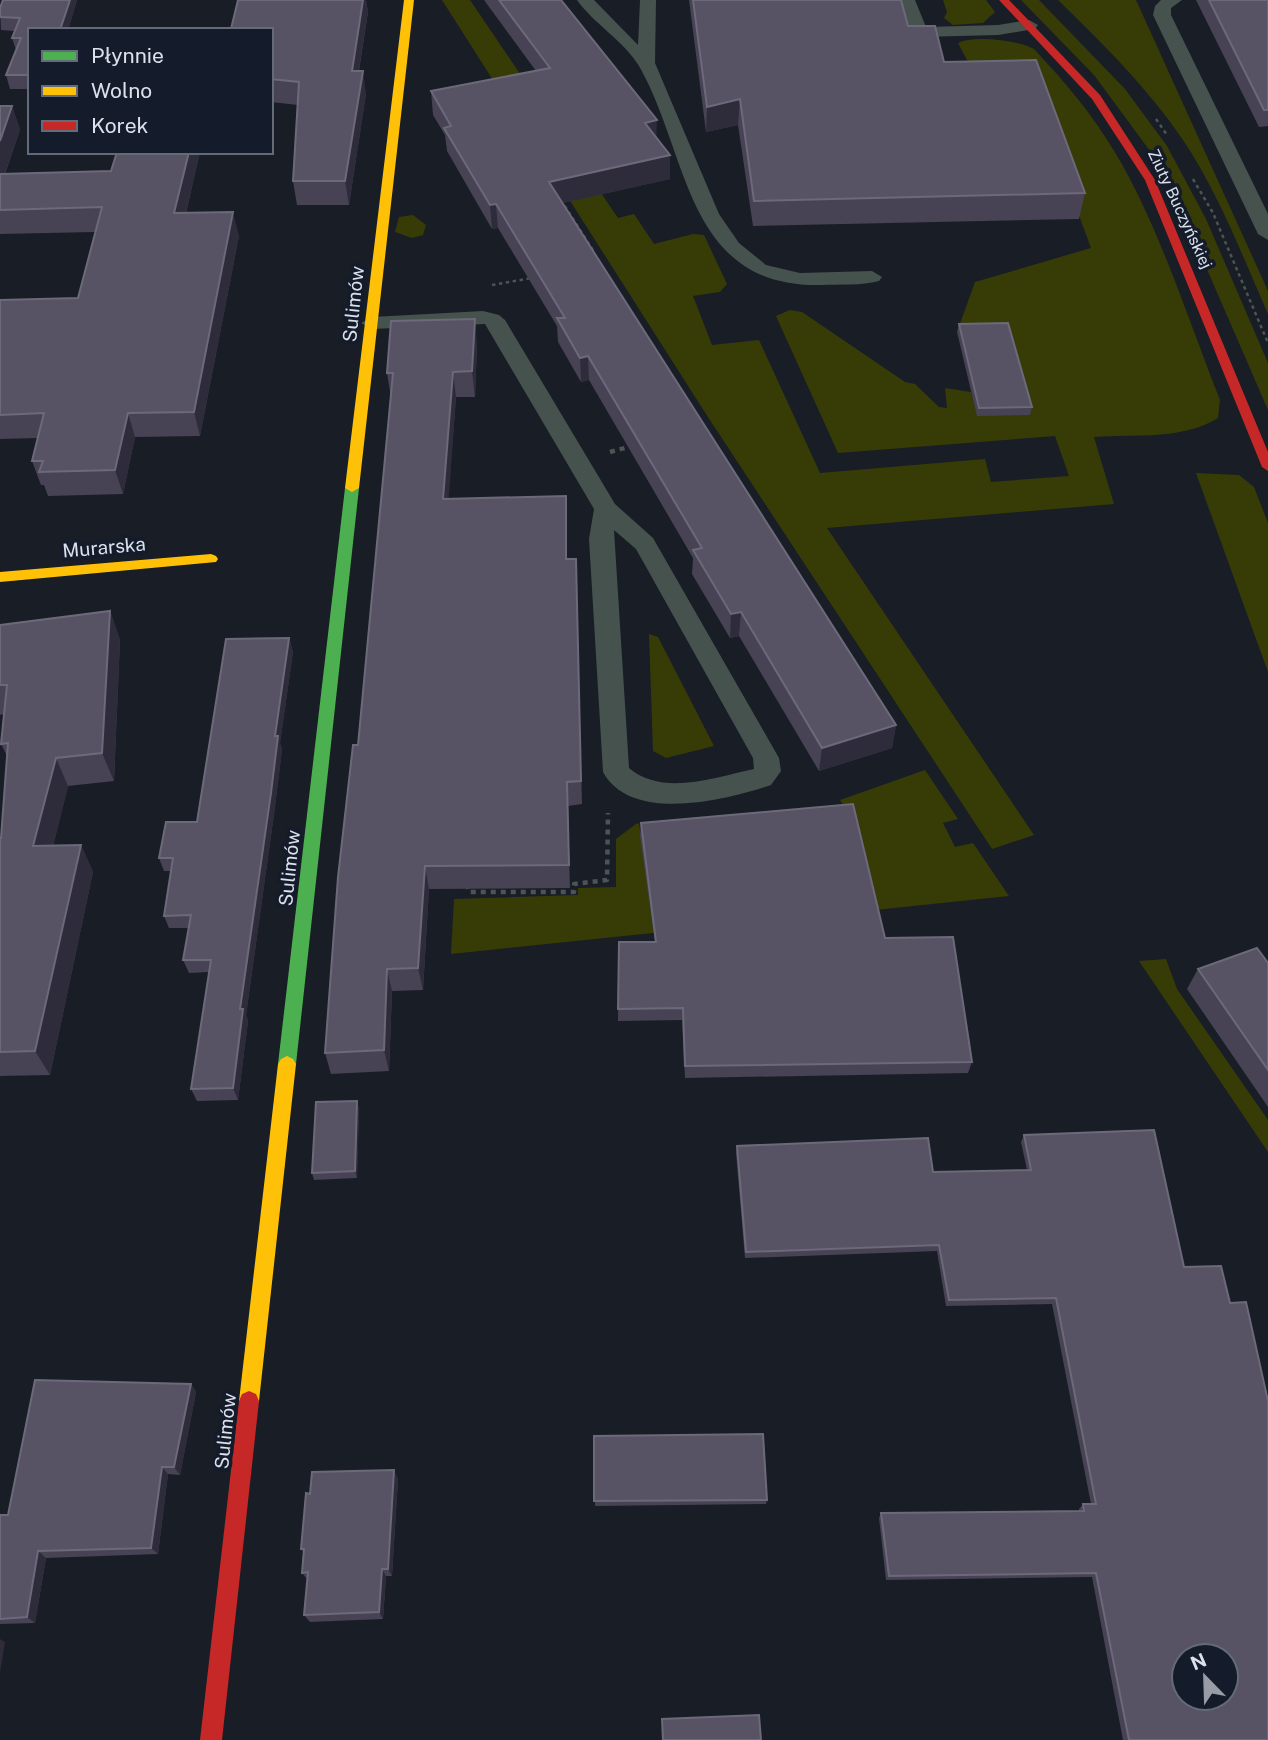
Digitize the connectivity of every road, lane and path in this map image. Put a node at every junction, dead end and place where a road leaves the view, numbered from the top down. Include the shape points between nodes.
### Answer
1 (409, 0) edge
2 (585, 0) edge
3 (648, 0) edge
4 (907, 0) edge
5 (1004, 0) edge
6 (1174, 0) edge
7 (1030, 25) junction
8 (646, 63) junction
9 (556, 192) edge
10 (1268, 234) edge
11 (600, 263) edge
12 (541, 276) edge
13 (872, 277) dead end
14 (480, 285) dead end
15 (372, 323) junction
16 (641, 444) edge
17 (577, 461) junction
18 (1268, 467) edge
19 (606, 509) junction
20 (211, 559) dead end
21 (0, 577) edge
22 (625, 784) junction
23 (467, 873) edge
24 (211, 1740) edge

1 - 15 street, Sulimów
2 - 8 lane
3 - 8 lane
4 - 7 lane via 920,32
5 - 7 street, Ziuty Buczyńskiej
6 - 10 lane via 1163,6 1161,15
7 - 18 street, Ziuty Buczyńskiej via 1096,97 1150,180
8 - 13 lane via 709,214 732,247 759,269 800,279
9 - 11 path
12 - 14 path
15 - 17 lane via 492,318
15 - 24 street, Sulimów
16 - 17 path
17 - 19 lane
19 - 22 lane via 601,539 615,772
19 - 22 lane via 645,544 766,758 768,771 762,778 662,795
20 - 21 street, Murarska
22 - 23 path via 608,807 607,880 574,884 574,892 482,893 469,892

